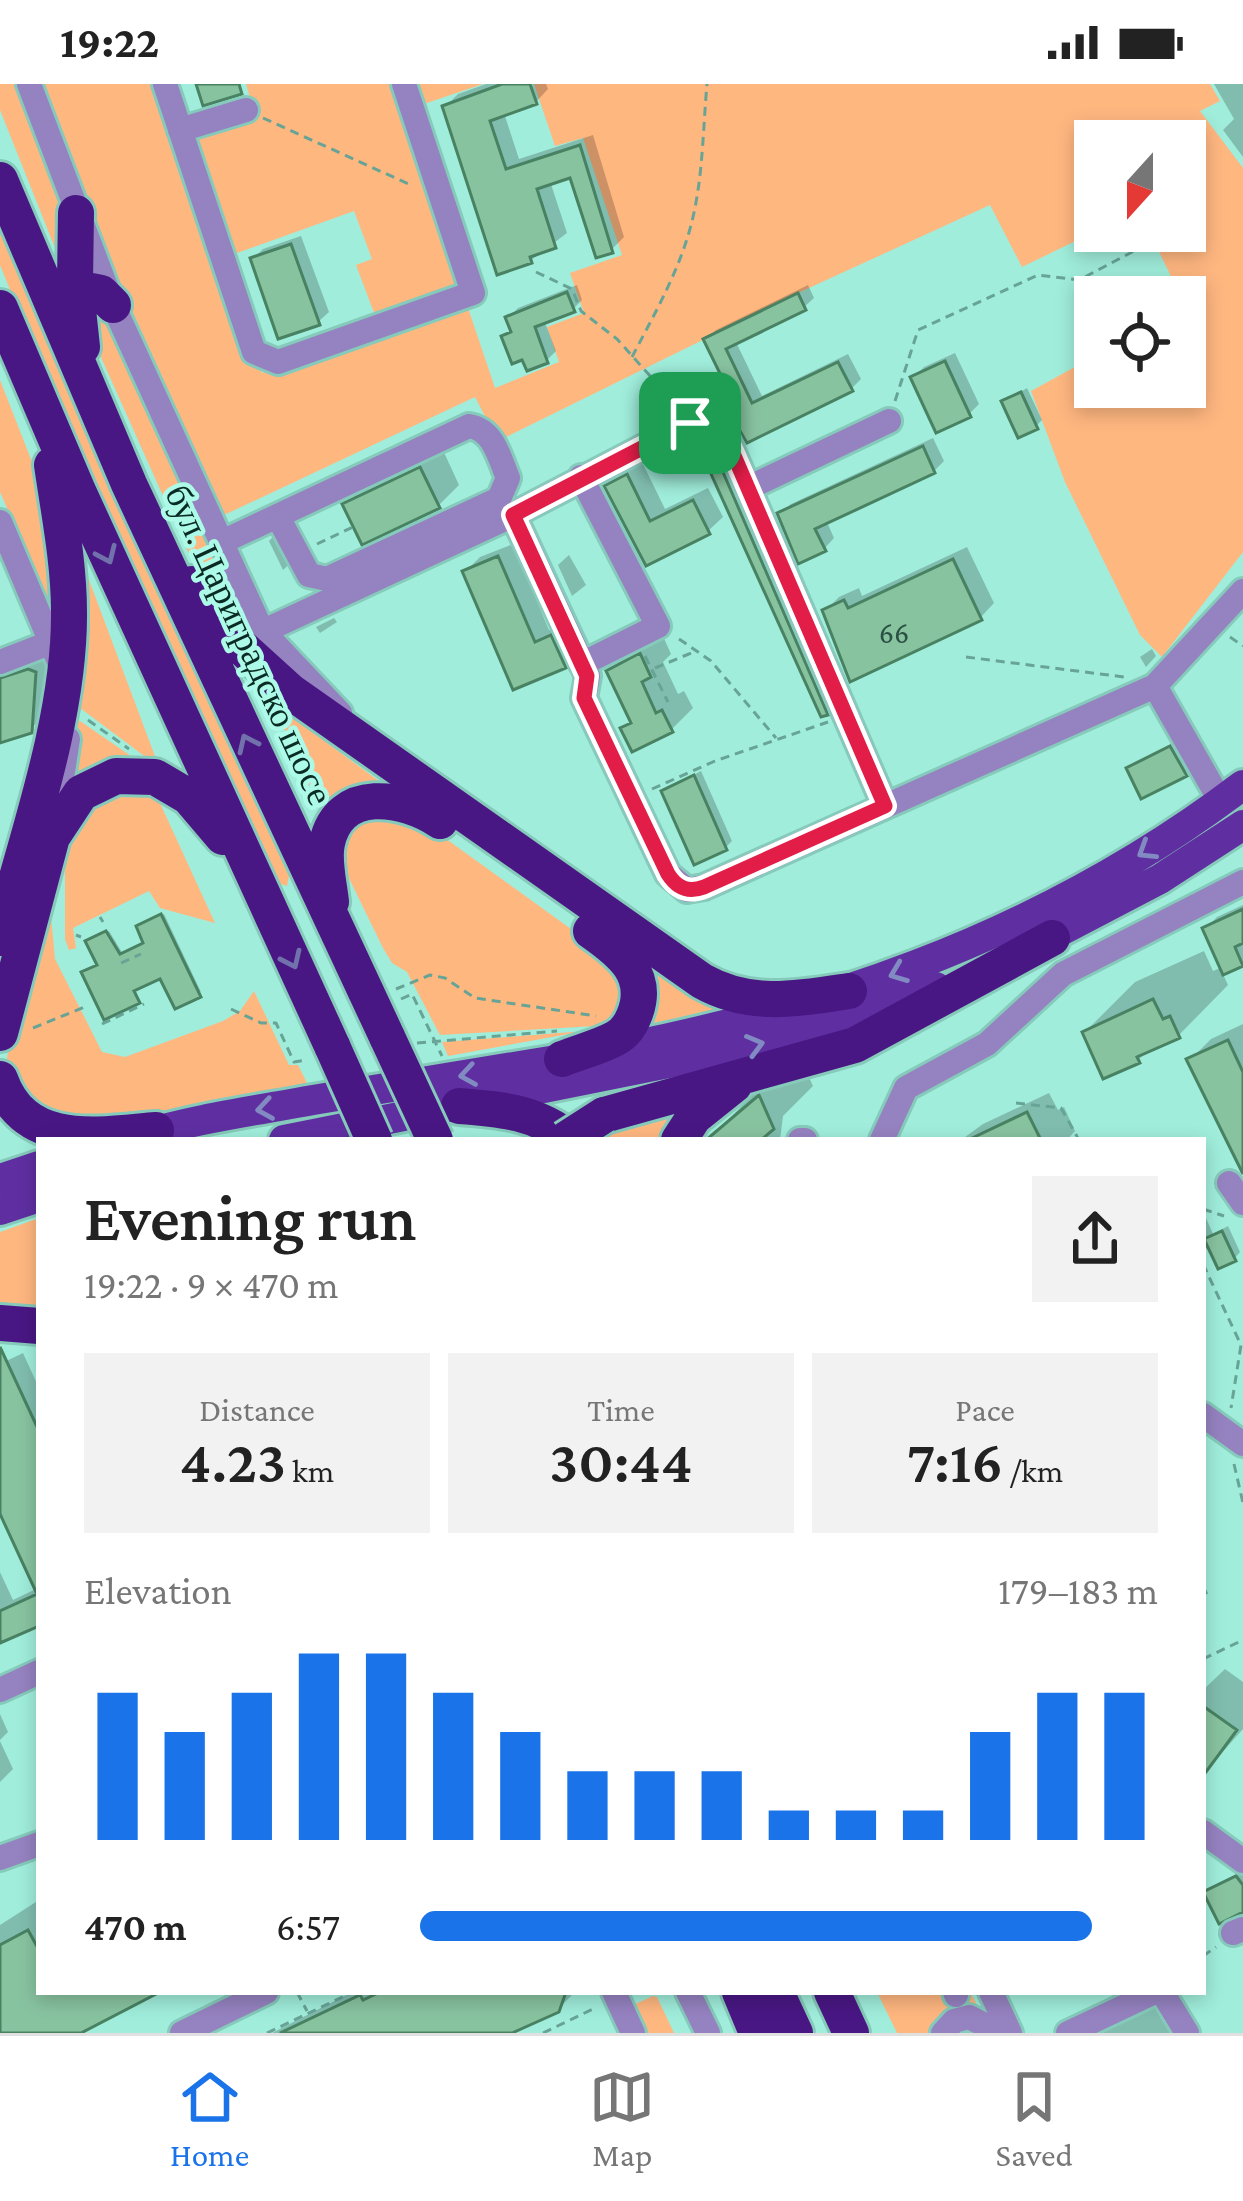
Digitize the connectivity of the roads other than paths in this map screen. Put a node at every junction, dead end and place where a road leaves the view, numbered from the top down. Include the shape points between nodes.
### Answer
1 (29, 84) edge
2 (165, 84) edge
3 (404, 84) edge
4 (246, 110) road end
5 (180, 130) junction
6 (0, 180) edge
7 (76, 213) joint
8 (95, 305) junction
9 (0, 308) edge
10 (0, 366) edge
11 (88, 393) junction
12 (44, 415) junction
13 (889, 421) road end
14 (581, 477) junction
15 (128, 484) junction
16 (748, 488) junction
17 (339, 503) dead end
18 (285, 514) junction
19 (513, 515) junction
20 (0, 522) edge
21 (222, 542) junction
22 (1243, 591) edge
23 (263, 632) junction
24 (58, 657) junction
25 (0, 662) edge
26 (582, 664) junction
27 (1154, 686) junction
28 (291, 692) junction
29 (395, 767) junction
30 (1232, 793) edge
31 (885, 806) junction
32 (434, 817) junction
33 (1243, 825) edge
34 (52, 838) junction
35 (252, 872) junction
36 (1243, 883) edge
37 (334, 929) junction
38 (0, 938) edge
39 (1052, 938) junction
40 (849, 991) junction
41 (0, 1033) edge
42 (563, 1045) junction
43 (759, 1072) junction
44 (0, 1079) edge
45 (459, 1106) junction
46 (140, 1135) edge
47 (299, 1137) edge
48 (373, 1137) edge
49 (434, 1137) edge
50 (564, 1137) edge
51 (572, 1137) edge
52 (682, 1137) edge
53 (883, 1137) edge
54 (36, 1167) edge
55 (0, 1179) edge
56 (36, 1198) edge
57 (0, 1210) edge
58 (0, 1323) edge
59 (36, 1326) edge
60 (1206, 1417) edge
61 (1235, 1438) edge
62 (36, 1673) edge
63 (0, 1690) edge
64 (1206, 1834) edge
65 (36, 1845) edge
66 (0, 1858) edge
67 (1243, 1861) edge
68 (689, 1995) edge
69 (741, 1995) edge
70 (777, 1995) edge
71 (833, 1995) edge
72 (854, 1995) edge
73 (992, 1995) edge
74 (1089, 1995) edge
75 (1152, 1995) edge
76 (1161, 1995) edge
77 (606, 1999) edge
78 (222, 2001) edge
79 (1099, 2018) junction
80 (630, 2032) edge
81 (182, 2033) edge
82 (707, 2033) edge
83 (757, 2033) edge
84 (795, 2033) edge
85 (852, 2033) edge
86 (943, 2033) edge
87 (1000, 2033) edge
88 (1010, 2033) edge
89 (1068, 2033) edge
90 (1187, 2033) edge

1 - 7 street
2 - 5 street
3 - 5 street via 473,293 278,362 254,352
4 - 5 street
6 - 11 highway, бул. Цариградско шосе
7 - 8 highway
8 - 11 highway
8 - 21 street, бул. Цариградско шосе
9 - 12 highway
10 - 12 highway
11 - 15 highway, бул. Цариградско шосе
12 - 24 highway via 70,615
12 -> 35 highway
13 - 16 street
14 - 16 street via 709,418
14 - 19 street
14 - 26 street via 647,632
15 - 28 highway via 212,613
37 -> 15 highway, бул. Цариградско шосе
16 - 31 street
17 - 18 street
18 - 18 street via 308,575 327,579 499,499 508,478 489,435 469,426
18 - 21 street
19 - 23 street
19 - 26 street
20 - 24 street
21 - 23 street, бул. Цариградско шосе
22 - 27 street
23 - 28 street, бул. Цариградско шосе
23 - 29 street, бул. Цариградско шосе
24 - 25 street
24 - 34 street via 68,752
24 - 38 highway via 47,758
26 - 31 street via 584,698 679,887 696,890
27 - 30 street
27 - 31 street
28 - 29 highway
28 - 32 street, бул. Цариградско шосе via 331,737
29 - 40 highway via 719,991 756,1001
30 -> 40 main road via 1040,910
32 - 37 highway via 387,799 341,818 327,843
32 - 42 highway via 631,964 639,999 631,1023 615,1039
33 - 39 main road
34 - 35 highway via 89,786 147,775 189,797
34 - 41 highway
35 -> 48 highway, bridge
36 - 53 street via 1063,974 987,1044 906,1088
37 - 49 highway, бул. Цариградско шосе, bridge
39 - 43 highway via 875,1036
45 -> 39 main road via 753,1046 883,1006
40 - 42 main road via 740,1023
42 -> 46 main road
43 - 51 highway, bridge via 604,1115
43 - 52 highway via 699,1112
44 - 46 highway via 22,1115 48,1130
45 - 47 main road
45 - 50 highway via 524,1113
54 - 55 main road
56 - 57 main road
58 - 59 highway
60 - 61 street
62 - 63 street
64 - 67 street
65 - 66 street
68 - 82 street
69 - 83 highway
70 - 84 highway
71 - 85 highway
72 - 85 street
73 - 88 street
74 - 79 street
75 - 79 street
76 - 90 street
77 - 80 street
78 - 81 street
79 - 89 street
86 - 87 street via 969,2017

